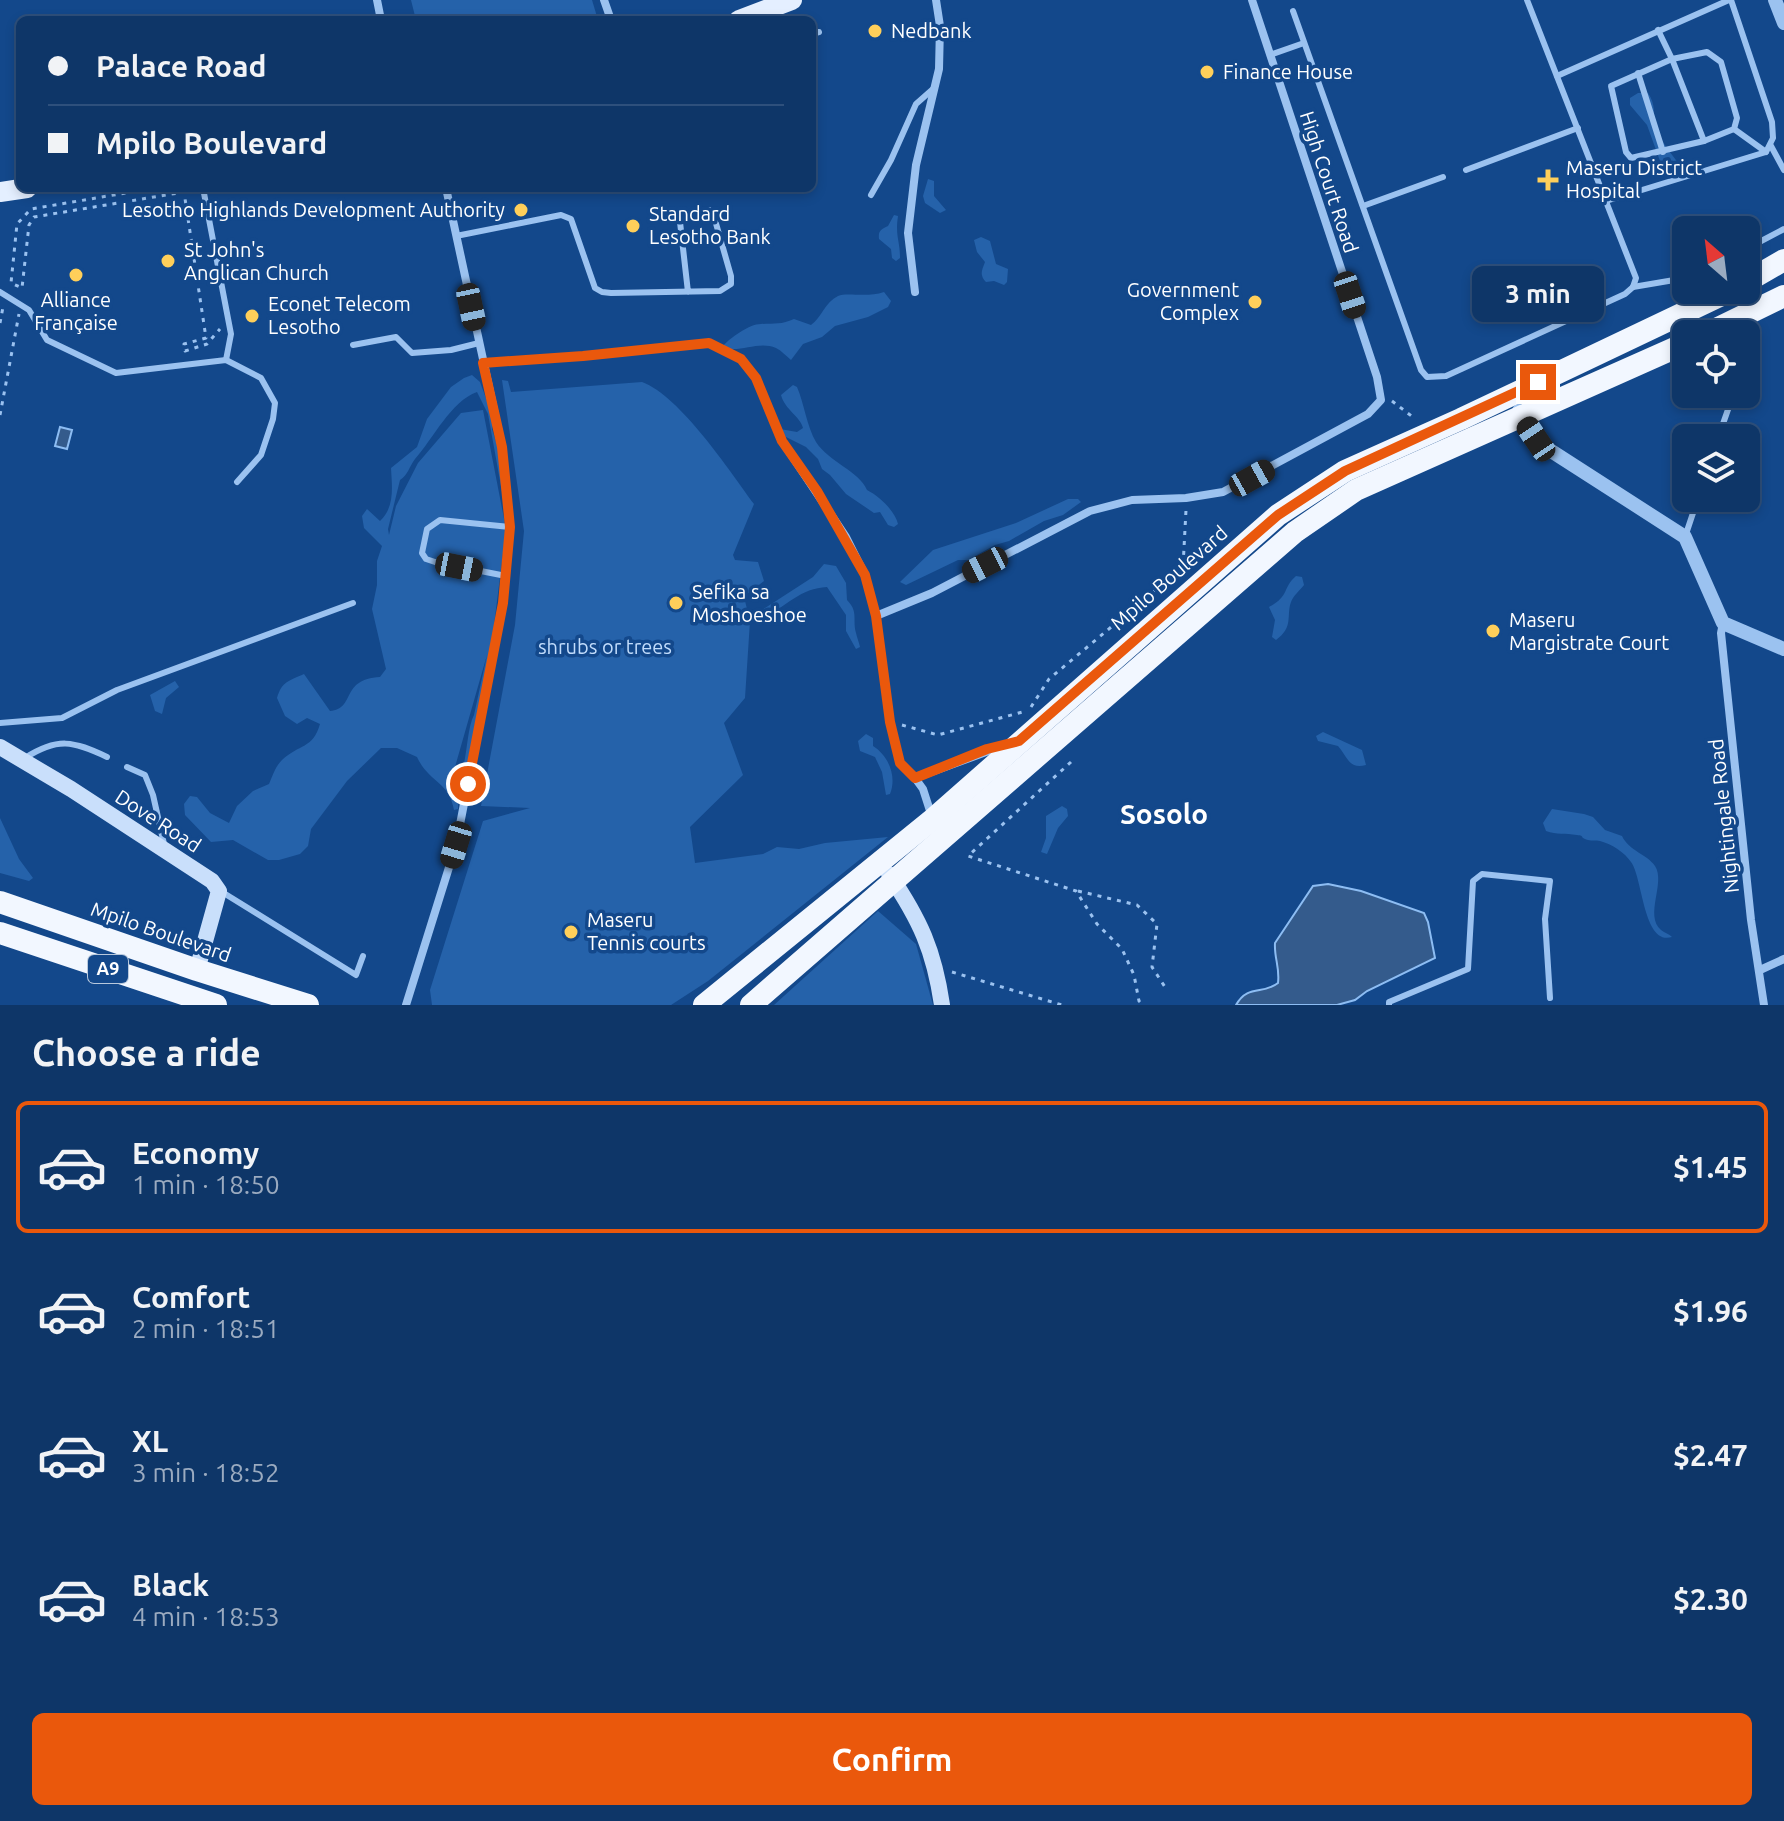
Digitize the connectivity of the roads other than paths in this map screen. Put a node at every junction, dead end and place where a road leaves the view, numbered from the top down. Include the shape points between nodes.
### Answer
1 (792, 0) edge
2 (936, 0) edge
3 (1252, 0) edge
4 (1527, 0) edge
5 (1730, 0) edge
6 (1775, 0) edge
7 (1293, 11) dead end
8 (750, 16) edge
9 (1784, 23) edge
10 (1658, 30) junction
11 (1304, 43) junction
12 (1270, 55) junction
13 (1672, 59) junction
14 (1638, 73) junction
15 (1557, 76) junction
16 (933, 89) junction
17 (1578, 128) junction
18 (1734, 129) junction
19 (1704, 141) junction
20 (1769, 149) junction
21 (1663, 152) junction
22 (1466, 170) dead end
23 (1784, 170) edge
24 (1443, 177) dead end
25 (204, 192) edge
26 (447, 192) edge
27 (871, 195) dead end
28 (1606, 201) junction
29 (1363, 206) junction
30 (1784, 229) edge
31 (456, 236) junction
32 (1760, 242) edge
33 (1784, 260) edge
34 (1760, 274) edge
35 (1672, 280) edge
36 (1633, 287) junction
37 (0, 292) edge
38 (688, 292) junction
39 (915, 292) dead end
40 (1784, 296) edge
41 (1702, 304) edge
42 (1735, 320) edge
43 (479, 343) junction
44 (353, 345) dead end
45 (1672, 349) edge
46 (226, 360) junction
47 (483, 363) junction
48 (1510, 395) junction
49 (1521, 417) junction
50 (237, 482) dead end
51 (1693, 512) edge
52 (510, 527) junction
53 (1685, 537) junction
54 (506, 576) junction
55 (353, 603) dead end
56 (876, 616) junction
57 (1723, 623) junction
58 (1784, 649) edge
59 (0, 723) edge
60 (1019, 741) junction
61 (0, 747) edge
62 (107, 757) dead end
63 (22, 760) junction
64 (127, 767) dead end
65 (915, 778) junction
66 (933, 819) junction
67 (165, 850) junction
68 (882, 862) junction
69 (895, 882) junction
70 (219, 891) junction
71 (0, 902) edge
72 (0, 933) edge
73 (363, 956) dead end
74 (1784, 959) edge
75 (197, 970) junction
76 (1760, 970) junction
77 (1550, 998) dead end
78 (216, 1005) edge
79 (308, 1005) edge
80 (406, 1005) edge
81 (704, 1005) edge
82 (751, 1005) edge
83 (942, 1005) edge
84 (1389, 1005) edge
85 (1764, 1005) edge

1 - 8 main road
2 - 16 street via 939,69
3 - 12 street, High Court Road
4 - 15 lane
5 - 10 lane
5 - 20 lane via 1772,122
6 - 9 street
7 - 11 lane
10 - 13 lane
10 - 15 lane
11 - 12 lane
11 - 29 lane
12 - 56 street, High Court Road via 1381,400 1368,414 1223,492 1132,500 1090,511 932,593
13 - 14 lane
13 - 18 lane via 1707,52 1721,62 1737,118
13 - 19 lane
14 - 21 lane
14 - 21 lane via 1611,86 1626,152 1631,158
15 - 17 lane
16 - 27 lane via 916,104
16 - 39 street via 908,233
17 - 22 lane
17 - 28 lane
18 - 19 lane
18 - 20 lane
19 - 21 lane
20 - 23 lane
20 - 28 lane
24 - 29 lane
25 - 46 lane via 231,334
26 - 31 street
28 - 36 lane via 1636,278
29 - 36 lane via 1427,377 1446,376
30 - 32 lane
31 - 38 lane via 561,215 571,219 595,288
31 - 43 street
33 - 34 highway
35 - 36 lane
37 - 46 lane via 29,310 47,340 116,373
38 - 38 lane via 720,291 731,284 709,210 680,222
40 - 42 highway
41 - 48 highway, Mpilo Boulevard
43 - 44 lane via 412,353 396,337
43 - 47 street
45 - 49 highway
46 - 50 lane via 261,378 275,403 261,455
47 - 52 street via 502,447
47 - 56 street via 709,343 741,359 756,378 782,441 846,537 865,575
48 - 49 street
48 - 60 highway, Mpilo Boulevard via 1345,471 1278,515
49 - 53 street via 1545,447
49 - 69 highway via 1356,490 1295,532
51 - 53 lane
52 - 54 street
52 - 54 lane via 440,520 427,529 422,553 435,562
53 - 57 street
54 - 80 street via 456,845
55 - 59 lane via 117,690 62,718
56 - 65 street via 890,722 900,763
57 - 58 street
57 - 76 street, Nightingale Road
60 - 65 street
60 - 66 highway, Mpilo Boulevard
61 - 63 main road, Dove Road
62 - 63 lane via 63,742
63 - 67 main road, Dove Road
64 - 67 lane via 145,775
65 - 66 street
66 - 68 highway, Mpilo Boulevard
67 - 70 main road, Dove Road via 205,875
68 - 69 main road
68 - 81 highway, Mpilo Boulevard
69 - 82 highway
69 - 83 main road via 914,911 937,968
70 - 73 lane via 356,975
70 - 75 main road
71 - 75 highway, Mpilo Boulevard / A9
72 - 78 highway, A9
74 - 76 street
75 - 79 highway, Mpilo Boulevard / A9
76 - 85 street, Nightingale Road
77 - 84 lane via 1545,919 1550,881 1482,874 1473,881 1468,969

